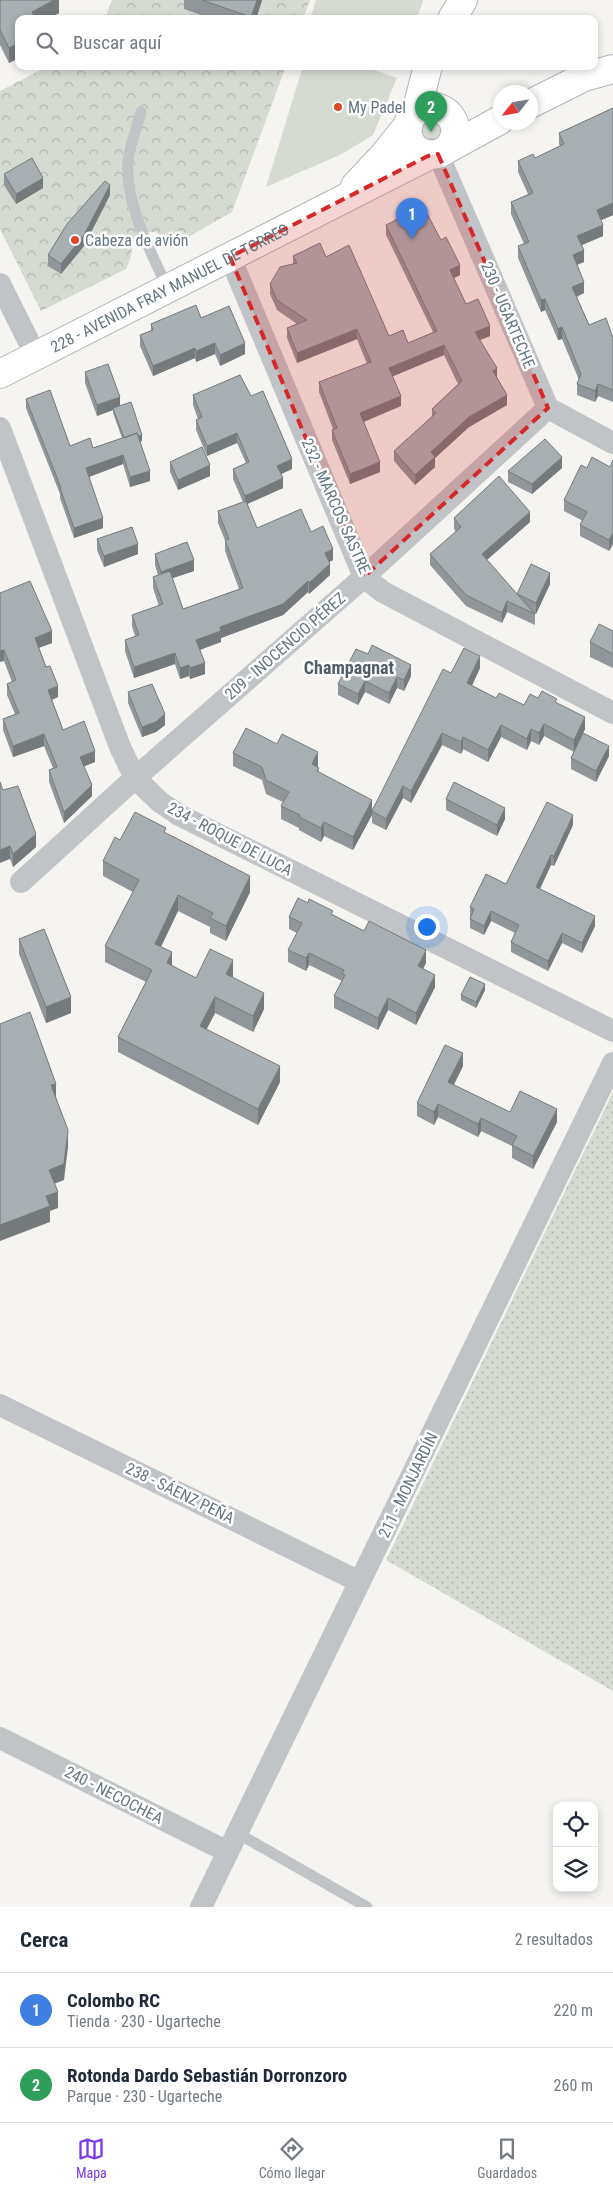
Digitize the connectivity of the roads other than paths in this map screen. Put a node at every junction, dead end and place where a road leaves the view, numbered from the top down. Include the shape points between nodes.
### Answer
1 (462, 0) edge
2 (454, 15) edge
3 (613, 69) edge
4 (428, 70) edge
5 (430, 70) edge
6 (538, 100) edge
7 (142, 112) dead end
8 (446, 112) junction
9 (412, 119) junction
10 (493, 119) edge
11 (493, 123) edge
12 (439, 152) junction
13 (339, 202) junction
14 (230, 258) junction
15 (0, 284) edge
16 (168, 289) junction
17 (36, 356) junction
18 (0, 374) edge
19 (548, 408) junction
20 (0, 428) edge
21 (613, 443) edge
22 (364, 577) junction
23 (613, 713) edge
24 (134, 778) junction
25 (21, 882) dead end
26 (613, 1031) edge
27 (613, 1063) edge
28 (0, 1405) edge
29 (360, 1582) junction
30 (0, 1738) edge
31 (232, 1843) junction
32 (201, 1907) edge
33 (367, 1907) edge

1 - 2 main road
3 - 6 main road via 584,77
4 - 9 main road
5 - 8 main road
7 - 16 lane via 128,160 131,192 142,232
8 - 9 main road via 429,107
8 - 10 main road, 228 - AVENIDA FRAY MANUEL DE TORRES via 455,117
8 - 12 main road via 455,127 455,134
9 - 12 main road via 409,141 414,148
9 - 13 main road, 228 - AVENIDA FRAY MANUEL DE TORRES via 384,155
11 - 12 main road, 228 - AVENIDA FRAY MANUEL DE TORRES
12 - 13 main road, 228 - AVENIDA FRAY MANUEL DE TORRES
12 - 19 street, 230 - UGARTECHE
13 - 14 main road, 228 - AVENIDA FRAY MANUEL DE TORRES
14 - 16 main road, 228 - AVENIDA FRAY MANUEL DE TORRES
14 - 22 street, 232 - MARCOS SASTRE
15 - 17 street
16 - 17 main road, 228 - AVENIDA FRAY MANUEL DE TORRES
17 - 18 main road, 228 - AVENIDA FRAY MANUEL DE TORRES
19 - 21 street
19 - 22 street, 209 - INOCENCIO PÉREZ
20 - 24 street, 234 - ROQUE DE LUCA
22 - 23 street, 232 - MARCOS SASTRE via 383,592
22 - 24 street, 209 - INOCENCIO PÉREZ
24 - 25 street, 209 - INOCENCIO PÉREZ
24 - 26 street, 234 - ROQUE DE LUCA via 179,815
27 - 29 street, 211 - MONJARDÍN
28 - 29 street, 238 - SÁENZ PEÑA
29 - 31 street, 211 - MONJARDÍN
30 - 31 street, 240 - NECOCHEA
31 - 32 street, 211 - MONJARDÍN
31 - 33 lane

